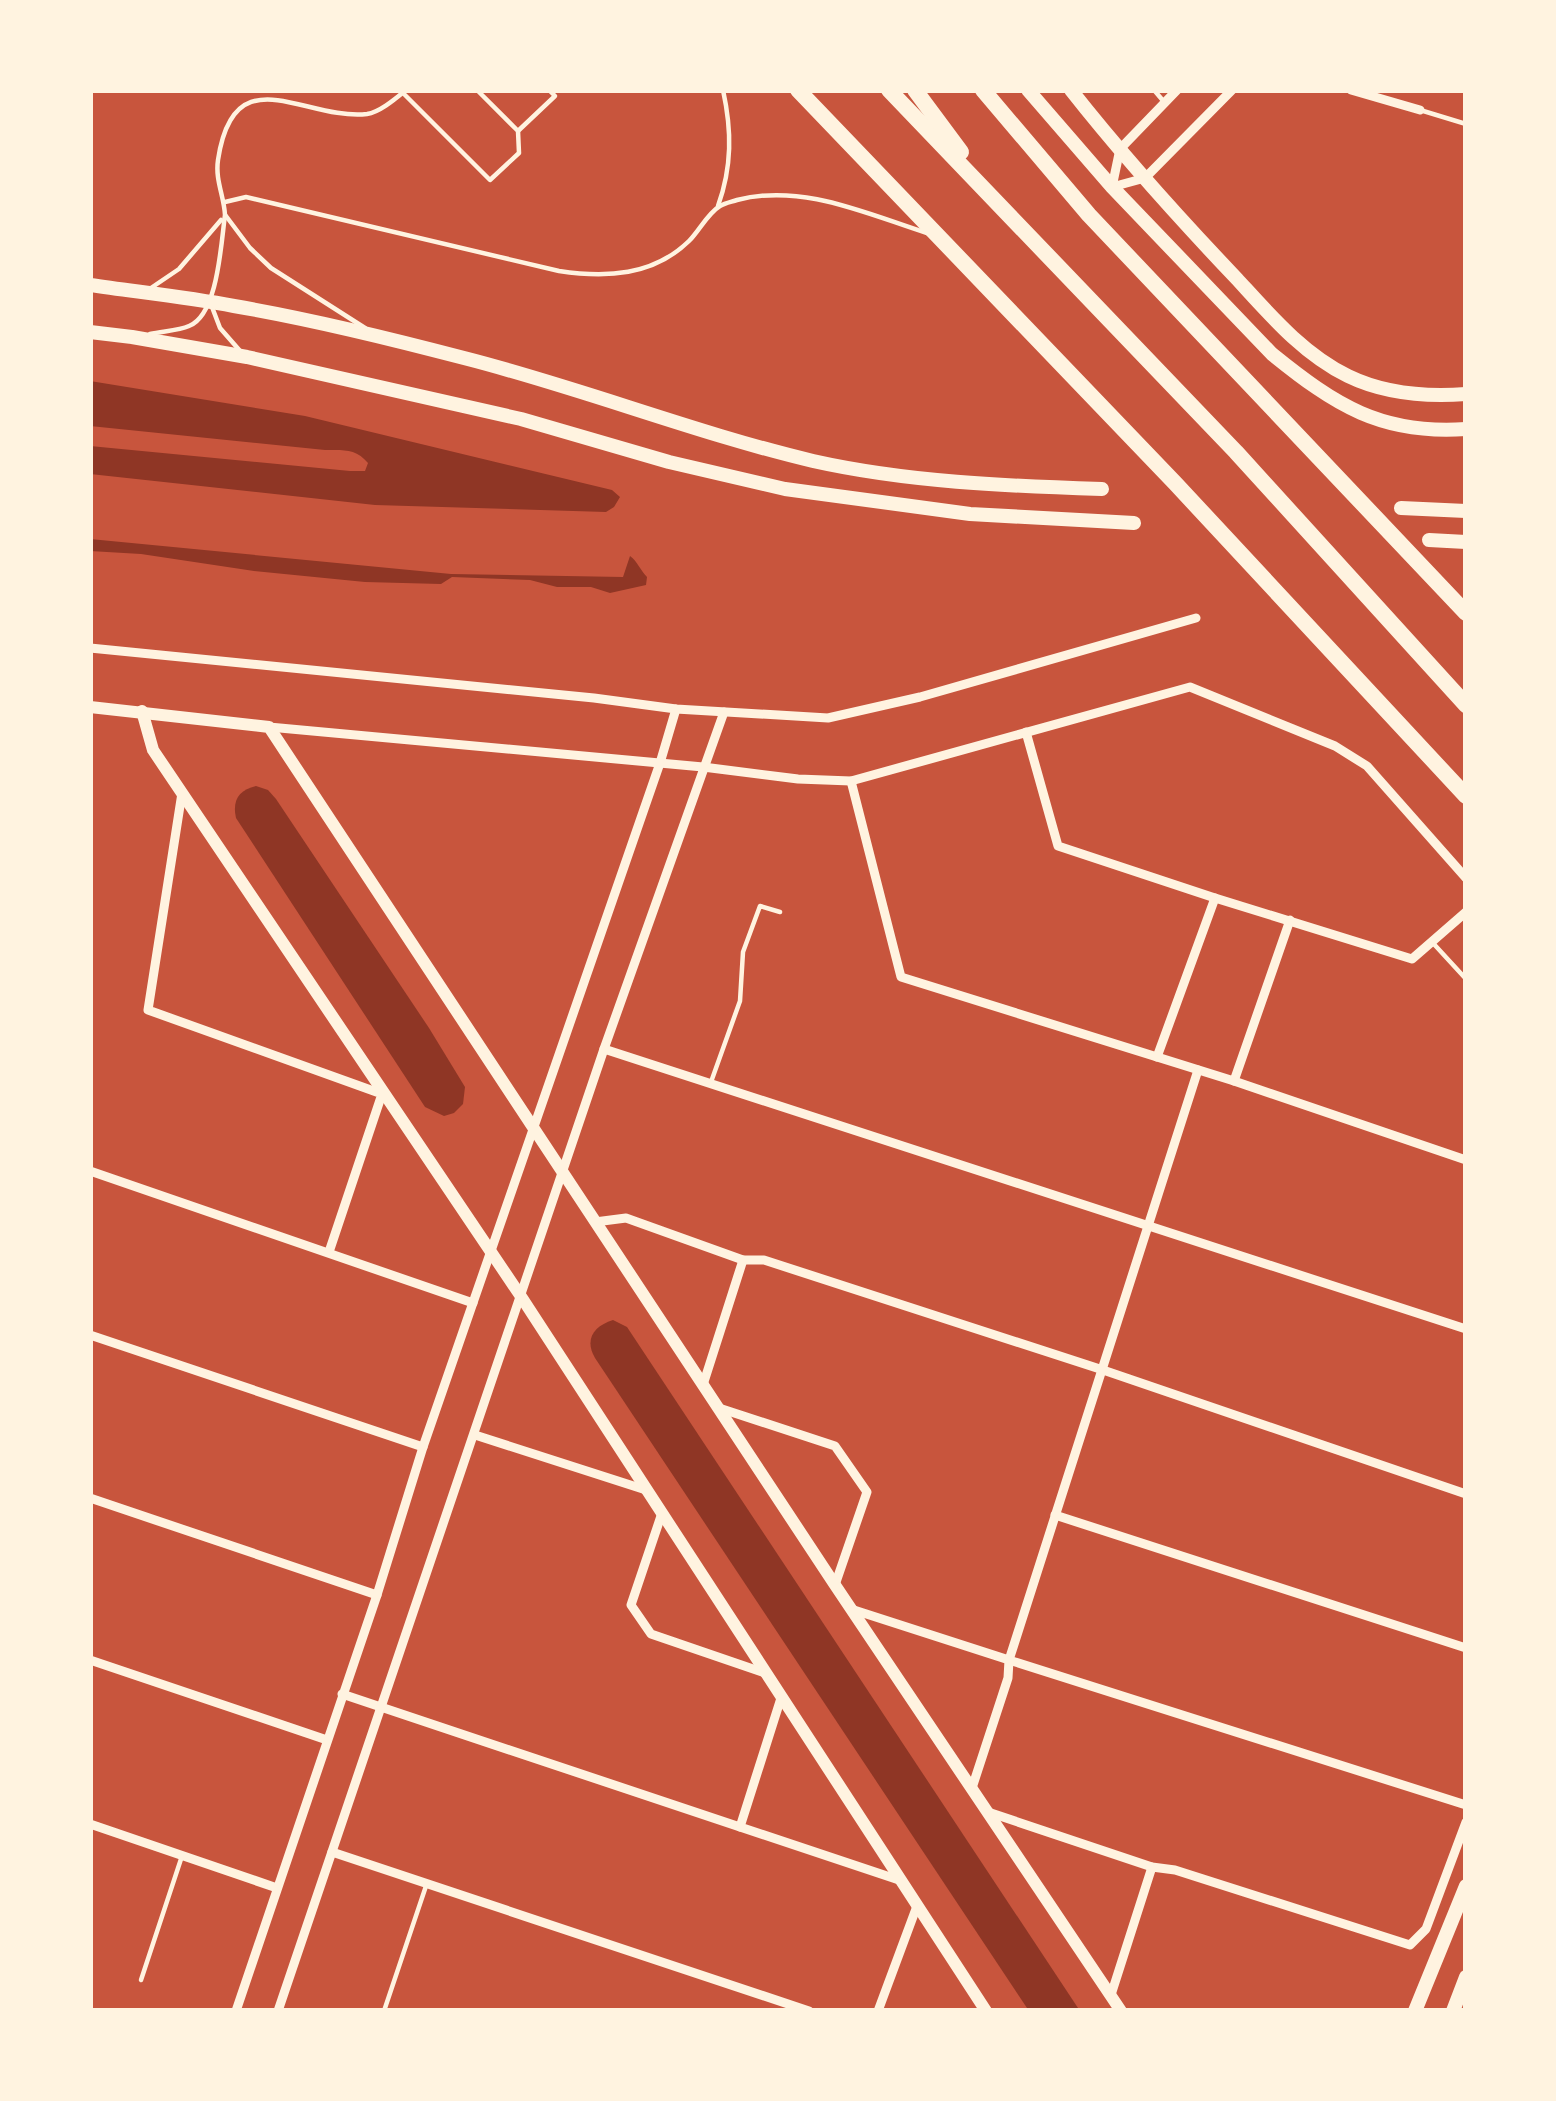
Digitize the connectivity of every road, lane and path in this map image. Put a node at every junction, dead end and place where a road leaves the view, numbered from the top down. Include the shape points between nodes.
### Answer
1 (477, 90) edge
2 (549, 90) edge
3 (723, 90) edge
4 (798, 90) edge
5 (889, 90) edge
6 (915, 90) edge
7 (983, 90) edge
8 (1028, 90) edge
9 (1071, 90) edge
10 (1154, 90) edge
11 (1177, 90) edge
12 (1232, 90) edge
13 (1352, 90) edge
14 (404, 92) edge
15 (1165, 103) junction
16 (1420, 110) joint
17 (1466, 124) edge
18 (518, 131) junction
19 (1120, 149) junction
20 (1145, 178) junction
21 (1112, 187) junction
22 (992, 197) junction
23 (224, 202) junction
24 (718, 206) junction
25 (225, 215) junction
26 (936, 236) junction
27 (90, 285) edge
28 (143, 292) junction
29 (211, 302) junction
30 (90, 332) edge
31 (132, 337) junction
32 (380, 338) junction
33 (247, 357) junction
34 (1466, 394) edge
35 (1466, 429) edge
36 (1102, 489) dead end
37 (1401, 508) dead end
38 (1466, 512) edge
39 (1134, 523) dead end
40 (1429, 540) dead end
41 (1466, 542) edge
42 (1466, 613) edge
43 (1196, 618) dead end
44 (90, 648) edge
45 (1466, 705) edge
46 (90, 707) edge
47 (676, 709) junction
48 (142, 711) junction
49 (724, 712) junction
50 (269, 727) junction
51 (1026, 732) junction
52 (660, 763) junction
53 (703, 767) junction
54 (851, 781) junction
55 (182, 793) junction
56 (1466, 796) edge
57 (1466, 878) edge
58 (1215, 898) junction
59 (780, 912) dead end
60 (1466, 912) edge
61 (1290, 920) junction
62 (1432, 942) junction
63 (1466, 979) edge
64 (604, 1049) junction
65 (1157, 1057) junction
66 (1198, 1070) junction
67 (1234, 1082) junction
68 (711, 1083) junction
69 (382, 1094) junction
70 (534, 1129) junction
71 (1466, 1160) edge
72 (90, 1171) edge
73 (563, 1172) junction
74 (595, 1222) junction
75 (1149, 1226) junction
76 (329, 1252) junction
77 (492, 1255) junction
78 (743, 1260) junction
79 (522, 1298) junction
80 (472, 1303) junction
81 (1466, 1329) edge
82 (90, 1335) edge
83 (1103, 1370) junction
84 (704, 1384) junction
85 (719, 1408) junction
86 (475, 1435) junction
87 (423, 1447) junction
88 (646, 1490) junction
89 (1466, 1494) edge
90 (90, 1498) edge
91 (662, 1513) junction
92 (1055, 1515) junction
93 (835, 1585) junction
94 (377, 1595) junction
95 (854, 1610) junction
96 (1466, 1648) edge
97 (90, 1660) edge
98 (1009, 1660) junction
99 (766, 1673) junction
100 (342, 1694) junction
101 (781, 1698) junction
102 (381, 1706) junction
103 (327, 1740) junction
104 (972, 1788) junction
105 (1466, 1805) edge
106 (988, 1812) junction
107 (1466, 1822) edge
108 (90, 1824) edge
109 (740, 1827) junction
110 (332, 1852) junction
111 (182, 1856) junction
112 (1152, 1867) junction
113 (902, 1881) junction
114 (427, 1883) junction
115 (1466, 1886) edge
116 (277, 1888) junction
117 (917, 1906) junction
118 (1466, 1977) edge
119 (141, 1979) dead end
120 (1111, 1995) junction
121 (236, 2011) edge
122 (278, 2011) edge
123 (384, 2011) edge
124 (808, 2011) edge
125 (878, 2011) edge
126 (986, 2011) edge
127 (1121, 2011) edge
128 (1415, 2011) edge
129 (1453, 2011) edge

1 - 18 lane
2 - 18 lane via 555,96
3 - 24 lane via 730,149
4 - 26 highway
5 - 22 highway
6 - 22 highway
7 - 42 highway via 1089,215
8 - 21 main road
9 - 19 main road
10 - 15 lane
11 - 15 street
12 - 20 street
13 - 16 street
14 - 18 lane via 490,180 518,153
14 - 23 lane via 372,114 274,98 246,105 218,162
15 - 19 street
16 - 17 lane
19 - 20 main road
19 - 21 street
20 - 21 street
20 - 34 main road via 1288,334 1329,365 1398,392
21 - 35 main road via 1271,354 1321,393 1384,423
22 - 45 highway
23 - 24 lane via 245,197 586,275 665,260
23 - 25 lane
24 - 26 lane via 799,197
25 - 28 lane via 179,269
25 - 29 lane
25 - 32 lane via 271,268
26 - 56 highway
27 - 28 main road
28 - 29 main road
29 - 31 lane via 188,327
29 - 32 main road
29 - 33 lane via 220,328
30 - 31 main road
31 - 33 main road
32 - 36 main road via 814,461 922,478
33 - 39 main road via 784,488 970,514
37 - 38 main road
40 - 41 main road
43 - 49 street via 828,718
44 - 47 street
46 - 48 street
47 - 49 street
47 - 52 street
48 - 50 street
48 - 55 street via 153,750
49 - 53 street
50 - 52 street
50 - 70 street
51 - 54 street
51 - 57 street via 1190,687 1366,766
51 - 58 street via 1058,846
52 - 53 street
52 - 70 street
53 - 54 street
53 - 64 street
54 - 65 street via 901,977
55 - 69 street
55 - 69 street via 148,1010
58 - 61 street
58 - 65 street
59 - 68 lane via 760,906 743,952 740,1001
60 - 62 street
61 - 62 street via 1412,959
61 - 67 street
62 - 63 lane
64 - 68 street
64 - 73 street
65 - 66 street
66 - 67 street
66 - 75 street
67 - 71 street
68 - 75 street
69 - 76 street
69 - 77 street
70 - 73 street
70 - 77 street
72 - 76 street
73 - 74 street
73 - 79 street
74 - 78 street via 626,1218
74 - 84 street
75 - 81 street
75 - 83 street
76 - 80 street
77 - 79 street
77 - 80 street
78 - 83 street via 764,1260
78 - 84 street
79 - 86 street
79 - 88 street
80 - 87 street
82 - 87 street
83 - 89 street
83 - 92 street
84 - 85 street
85 - 93 street
85 - 93 street via 836,1447 867,1492
86 - 88 street
86 - 102 street
87 - 94 street
88 - 91 street
90 - 94 street
91 - 99 street
91 - 99 street via 631,1605 651,1634
92 - 96 street
92 - 98 street
93 - 95 street
94 - 100 street
95 - 98 street
95 - 104 street
97 - 103 street
98 - 104 street
98 - 105 street
99 - 101 street
100 - 102 street
100 - 103 street
101 - 109 street
101 - 113 street
102 - 109 street
102 - 110 street
103 - 116 street
104 - 106 street
106 - 112 street
106 - 120 street
107 - 112 street via 1426,1928 1410,1945
108 - 111 street
109 - 113 street
110 - 114 street
110 - 122 street
111 - 116 street
111 - 119 lane
112 - 120 street
113 - 117 street
114 - 123 lane
114 - 124 street
115 - 128 main road
116 - 121 street
117 - 125 street
117 - 126 street
118 - 129 main road
120 - 127 street

